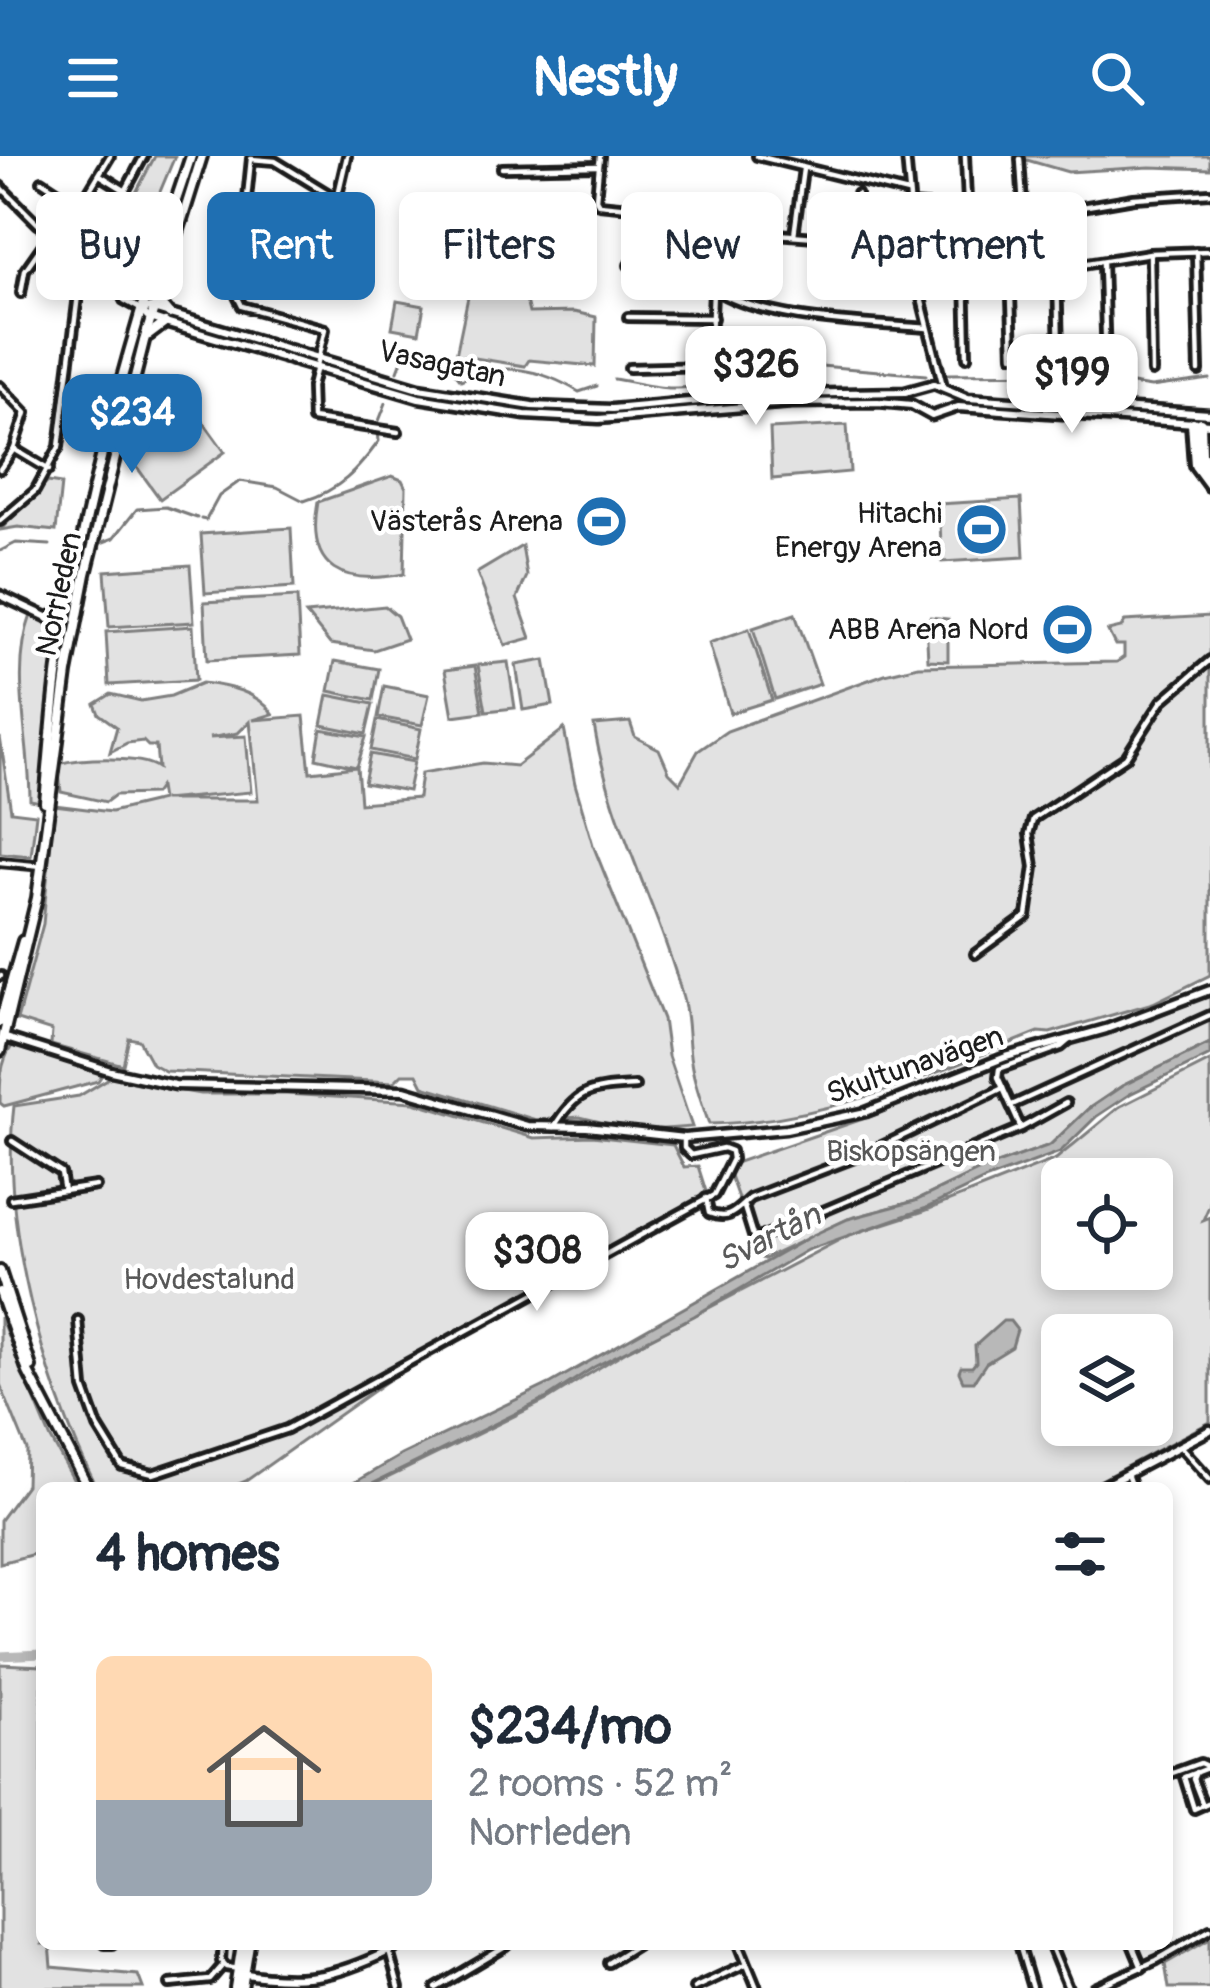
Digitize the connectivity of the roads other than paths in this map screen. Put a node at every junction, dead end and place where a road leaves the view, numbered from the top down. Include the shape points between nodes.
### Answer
1 (110, 156) edge
2 (144, 156) edge
3 (191, 156) edge
4 (202, 156) edge
5 (346, 156) edge
6 (600, 156) edge
7 (906, 156) edge
8 (965, 156) edge
9 (762, 157) edge
10 (1021, 159) edge
11 (598, 166) junction
12 (502, 168) dead end
13 (803, 168) junction
14 (100, 176) junction
15 (42, 181) dead end
16 (0, 186) edge
17 (126, 191) joint
18 (904, 192) edge
19 (908, 192) edge
20 (966, 192) edge
21 (1023, 192) edge
22 (1210, 193) edge
23 (1087, 204) edge
24 (621, 205) edge
25 (36, 219) edge
26 (783, 232) edge
27 (794, 235) junction
28 (807, 236) edge
29 (1210, 250) edge
30 (1196, 251) junction
31 (1150, 253) junction
32 (36, 255) edge
33 (1103, 261) junction
34 (1087, 263) edge
35 (21, 293) dead end
36 (78, 300) edge
37 (127, 300) edge
38 (714, 300) edge
39 (734, 300) edge
40 (921, 300) edge
41 (968, 300) edge
42 (1011, 300) edge
43 (1058, 300) edge
44 (154, 309) junction
45 (142, 310) junction
46 (628, 317) dead end
47 (167, 318) junction
48 (713, 318) junction
49 (927, 328) junction
50 (144, 341) junction
51 (1059, 355) dead end
52 (1013, 356) dead end
53 (967, 357) dead end
54 (318, 364) junction
55 (1106, 365) dead end
56 (629, 368) dead end
57 (1199, 370) dead end
58 (938, 372) junction
59 (1152, 372) dead end
60 (928, 385) junction
61 (0, 386) edge
62 (945, 389) junction
63 (922, 412) junction
64 (943, 413) junction
65 (1199, 424) edge
66 (398, 432) dead end
67 (14, 449) junction
68 (0, 469) edge
69 (49, 470) junction
70 (1210, 473) edge
71 (1210, 484) edge
72 (0, 521) edge
73 (72, 588) junction
74 (0, 595) edge
75 (49, 618) junction
76 (70, 622) junction
77 (63, 635) junction
78 (1210, 660) edge
79 (0, 862) edge
80 (40, 866) junction
81 (975, 954) dead end
82 (1210, 990) edge
83 (1210, 1015) edge
84 (0, 1022) edge
85 (2, 1037) edge
86 (1068, 1041) junction
87 (0, 1051) edge
88 (635, 1086) dead end
89 (1003, 1088) junction
90 (1066, 1103) dead end
91 (1012, 1105) junction
92 (554, 1127) junction
93 (1021, 1128) junction
94 (684, 1138) junction
95 (12, 1141) dead end
96 (96, 1186) dead end
97 (64, 1191) junction
98 (706, 1198) junction
99 (10, 1199) dead end
100 (744, 1207) junction
101 (0, 1271) edge
102 (0, 1292) edge
103 (78, 1320) dead end
104 (57, 1430) junction
105 (1210, 1430) edge
106 (1180, 1446) junction
107 (1127, 1474) junction
108 (1210, 1479) edge
109 (85, 1482) edge
110 (1112, 1482) edge
111 (1130, 1482) edge
112 (1210, 1767) edge
113 (1173, 1773) edge
114 (1207, 1803) edge
115 (1210, 1928) edge
116 (222, 1950) edge
117 (245, 1950) edge
118 (500, 1950) edge
119 (629, 1950) edge
120 (741, 1950) edge
121 (1021, 1950) edge
122 (1052, 1950) edge
123 (1134, 1950) edge
124 (1173, 1950) edge
125 (1173, 1950) edge
126 (389, 1951) joint
127 (608, 1963) dead end
128 (746, 1964) junction
129 (223, 1965) junction
130 (1142, 1968) junction
131 (242, 1970) junction
132 (170, 1984) dead end
133 (238, 1988) edge
134 (399, 1988) edge
135 (436, 1988) edge
136 (694, 1988) edge
137 (757, 1988) edge
138 (1032, 1988) edge
139 (1068, 1988) edge
140 (1095, 1988) edge

1 - 14 street
2 - 17 street
3 - 45 main road, Norrleden
4 - 44 main road, Norrleden
5 - 54 street via 338,199 275,161 251,159 238,300 325,329
6 - 11 street
7 - 19 street
8 - 20 street
9 - 13 street
10 - 21 street
11 - 12 street
11 - 24 street via 597,202
13 - 18 street
13 - 27 street
14 - 15 street via 77,206
14 - 17 street
16 - 25 street
22 - 23 street
26 - 27 street
27 - 28 street
29 - 30 street
30 - 31 street
30 - 57 street
31 - 33 street
31 - 59 street
32 - 35 street
33 - 34 street
33 - 55 street
36 - 69 street
37 - 45 street
38 - 48 street
39 - 49 street via 768,312
40 - 49 street
41 - 53 street
42 - 52 street
43 - 51 street
44 - 45 street, Vasagatan
44 - 47 main road
44 - 47 street, Vasagatan
44 - 50 main road, Norrleden
45 - 73 main road, Norrleden
46 - 48 street
47 - 50 main road
47 - 54 street, Vasagatan
48 - 56 street via 707,368
49 - 58 street
50 - 76 main road, Norrleden
54 - 60 street, Vasagatan via 452,394 599,410
54 - 63 street, Vasagatan via 419,398 525,415 614,418 826,402 904,404
54 - 66 street via 312,419
58 - 60 street
58 - 62 street
60 - 62 street
60 - 63 street via 917,398
61 - 67 street via 26,413
62 - 64 street via 950,402
62 - 65 street
63 - 64 street
64 - 65 street via 958,407
65 - 70 highway
65 - 71 highway via 1196,465
67 - 68 street
67 - 69 street
69 - 72 street
73 - 75 main road
73 - 76 main road, Norrleden
74 - 75 street
75 - 76 main road
75 - 77 main road
76 - 77 main road, Norrleden
76 - 80 main road, Norrleden
77 - 80 main road, Norrleden
78 - 81 street via 1162,701 1126,758 1033,819 1027,916
79 - 80 street
80 - 84 main road, Norrleden
80 - 85 main road, Norrleden
82 - 86 street, Skultunavägen
83 - 91 street
85 - 87 main road, Norrleden
85 - 92 street, Skultunavägen via 175,1085 402,1090
86 - 89 street via 999,1069
86 - 94 street, Skultunavägen via 850,1116
88 - 92 street via 587,1091
89 - 91 street
89 - 100 street
90 - 93 street
91 - 93 street
92 - 94 street, Skultunavägen
93 - 100 street via 760,1238
94 - 98 street via 691,1155 723,1148 732,1154
95 - 97 street via 61,1173
96 - 97 street
97 - 99 street
98 - 100 street via 713,1215
98 - 103 street via 287,1429 153,1474 122,1466 98,1427 84,1388
101 - 104 main road
102 - 104 main road
104 - 109 main road
105 - 106 street
106 - 107 street
106 - 108 street
107 - 110 street
107 - 111 street
112 - 113 street via 1200,1762
112 - 114 street via 1193,1779
115 - 124 street
116 - 129 street
117 - 131 main road
118 - 135 street
119 - 127 street
120 - 128 street
121 - 138 street
122 - 139 street
123 - 130 street
125 - 130 street
126 - 131 street via 298,1981
126 - 134 street
128 - 136 street
128 - 137 street
129 - 131 street
129 - 132 street via 210,1980
130 - 140 street
131 - 133 main road

